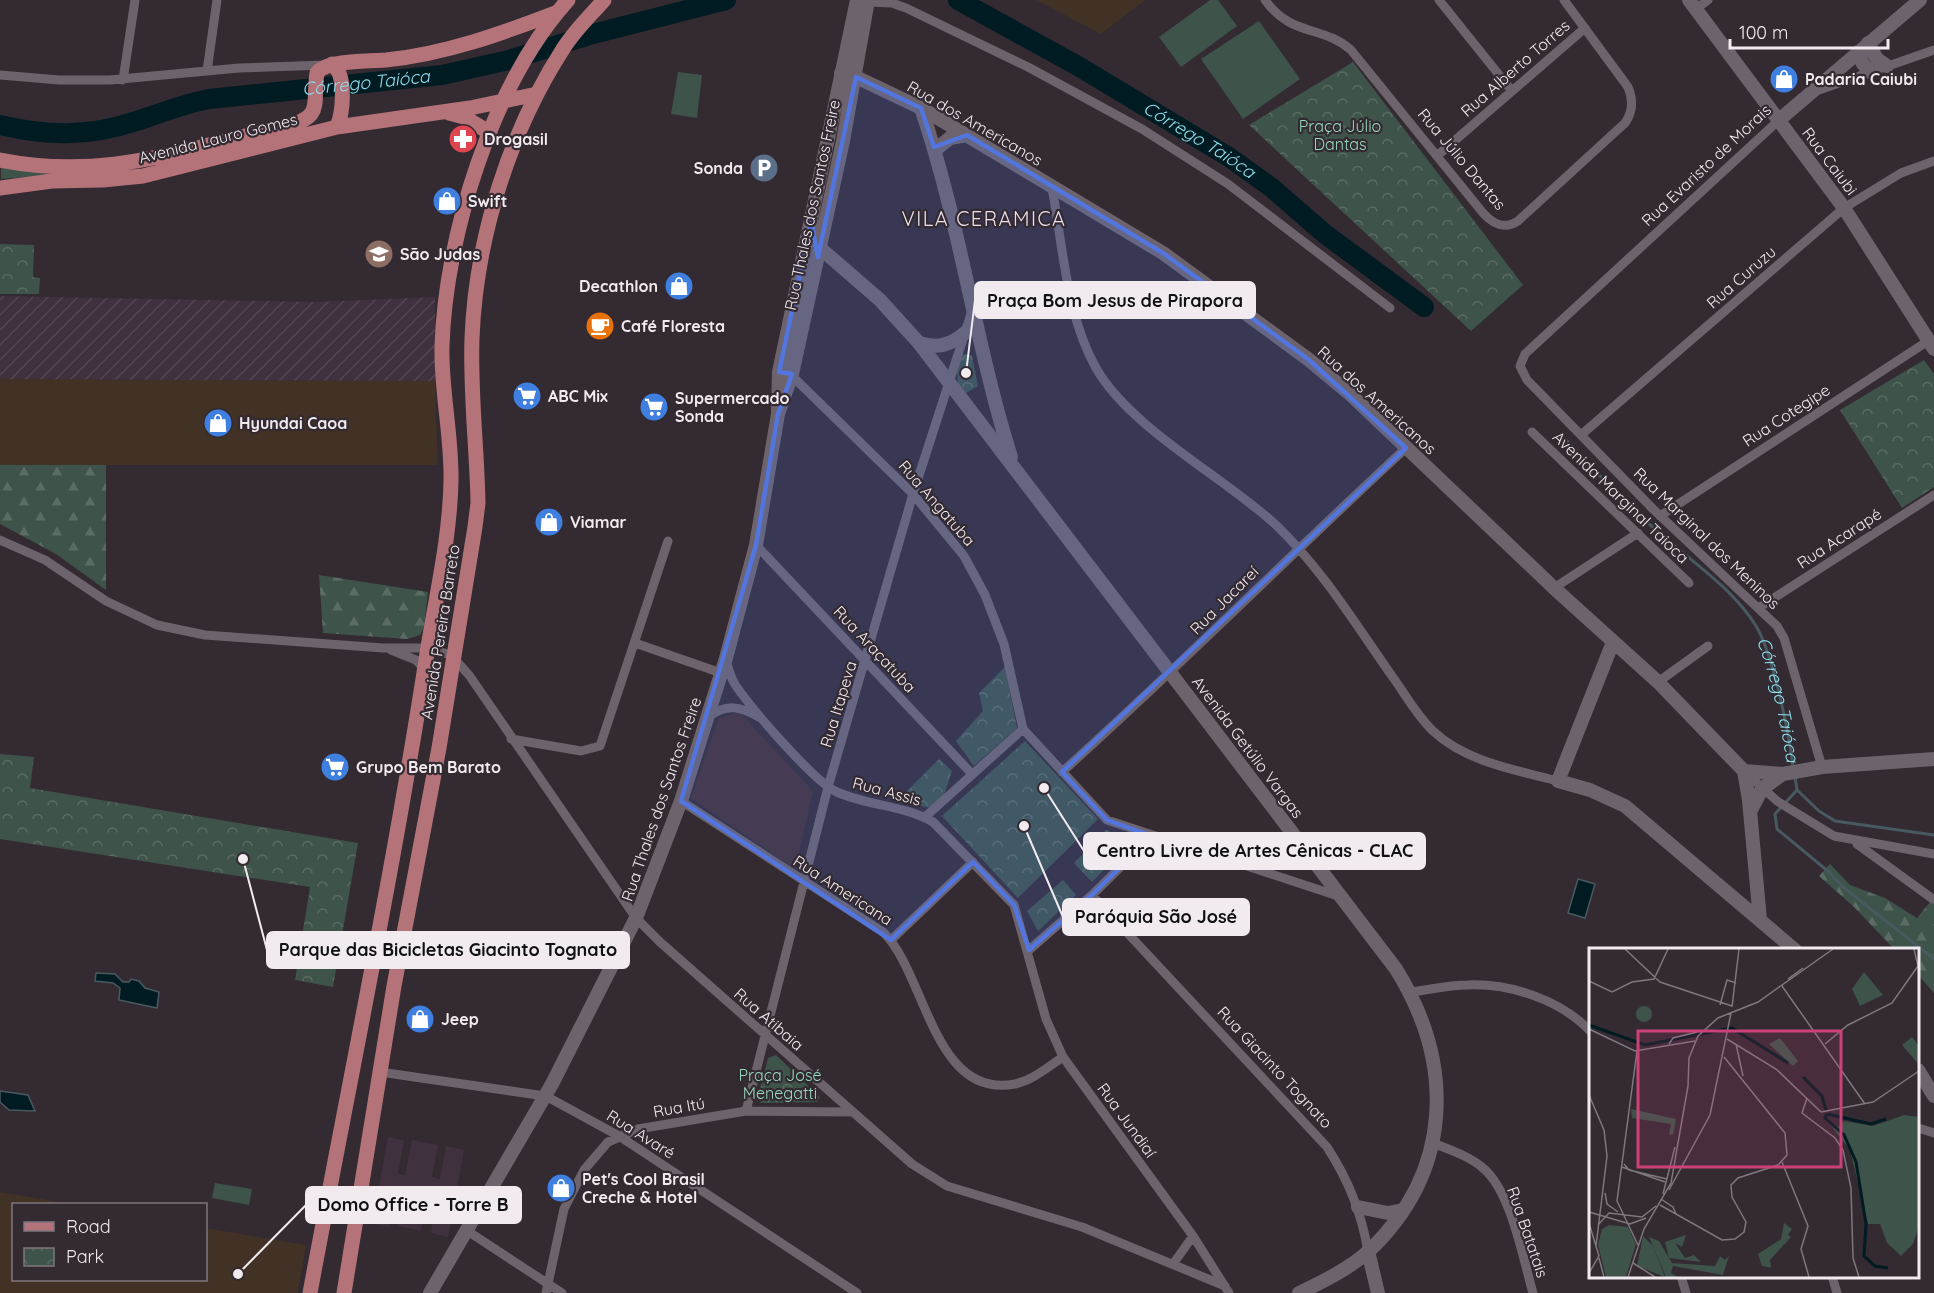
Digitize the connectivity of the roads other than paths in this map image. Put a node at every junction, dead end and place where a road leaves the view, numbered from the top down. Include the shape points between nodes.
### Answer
1 (135, 0) edge
2 (217, 0) edge
3 (568, 0) edge
4 (604, 0) edge
5 (1265, 0) edge
6 (1439, 0) edge
7 (1564, 0) edge
8 (1708, 0) edge
9 (1920, 0) edge
10 (864, 1) edge
11 (1692, 5) edge
12 (558, 12) junction
13 (1585, 28) junction
14 (1863, 48) junction
15 (1934, 50) edge
16 (285, 66) junction
17 (1887, 66) junction
18 (207, 71) junction
19 (322, 72) junction
20 (1870, 72) junction
21 (841, 73) junction
22 (0, 75) edge
23 (856, 77) junction
24 (123, 80) junction
25 (1512, 91) junction
26 (1811, 92) junction
27 (537, 94) junction
28 (503, 101) junction
29 (921, 108) junction
30 (443, 112) junction
31 (1779, 120) junction
32 (337, 127) junction
33 (490, 133) junction
34 (967, 135) junction
35 (935, 150) junction
36 (1438, 155) junction
37 (0, 160) edge
38 (1933, 163) edge
39 (21, 185) junction
40 (0, 188) edge
41 (1052, 188) junction
42 (0, 201) edge
43 (1844, 208) junction
44 (811, 221) junction
45 (820, 248) junction
46 (1390, 308) dead end
47 (972, 310) junction
48 (966, 332) junction
49 (919, 343) junction
50 (1931, 345) edge
51 (1521, 361) joint
52 (785, 373) junction
53 (948, 382) junction
54 (1532, 432) dead end
55 (1581, 435) junction
56 (1406, 448) junction
57 (1014, 466) junction
58 (913, 494) junction
59 (1934, 495) edge
60 (1660, 516) junction
61 (1638, 533) junction
62 (0, 540) edge
63 (668, 541) dead end
64 (756, 545) junction
65 (1299, 548) junction
66 (1689, 584) dead end
67 (1554, 588) junction
68 (1760, 607) junction
69 (1613, 642) junction
70 (635, 643) junction
71 (1708, 646) dead end
72 (383, 648) junction
73 (428, 648) junction
74 (454, 658) junction
75 (726, 658) junction
76 (867, 661) junction
77 (425, 670) junction
78 (721, 674) junction
79 (1172, 674) junction
80 (1658, 682) junction
81 (709, 716) junction
82 (763, 720) junction
83 (1023, 729) junction
84 (511, 739) junction
85 (1934, 759) edge
86 (1822, 767) junction
87 (1744, 771) junction
88 (1062, 772) junction
89 (972, 774) junction
90 (1784, 774) junction
91 (1558, 781) junction
92 (828, 787) junction
93 (1762, 789) junction
94 (681, 801) junction
95 (1750, 812) junction
96 (925, 817) junction
97 (1152, 836) junction
98 (1852, 840) junction
99 (1934, 854) edge
100 (973, 862) junction
101 (805, 883) junction
102 (1092, 895) junction
103 (1341, 897) junction
104 (1933, 899) edge
105 (636, 918) junction
106 (1760, 920) junction
107 (891, 940) junction
108 (1794, 948) edge
109 (1029, 950) junction
110 (1411, 992) junction
111 (1589, 1030) edge
112 (766, 1036) junction
113 (1063, 1057) junction
114 (380, 1072) junction
115 (1919, 1073) edge
116 (544, 1096) junction
117 (1934, 1096) edge
118 (746, 1111) junction
119 (852, 1112) junction
120 (1919, 1129) edge
121 (1934, 1133) edge
122 (619, 1136) junction
123 (1433, 1143) junction
124 (1358, 1207) junction
125 (1403, 1210) junction
126 (466, 1230) junction
127 (1193, 1236) junction
128 (1368, 1251) junction
129 (1173, 1264) junction
130 (1682, 1278) edge
131 (1833, 1278) edge
132 (547, 1288) edge
133 (1227, 1290) edge
134 (310, 1293) edge
135 (344, 1293) edge
136 (430, 1293) edge
137 (562, 1293) edge
138 (857, 1293) edge
139 (1299, 1293) edge
140 (1378, 1293) edge
141 (1533, 1293) edge
142 (1686, 1293) edge
143 (1837, 1293) edge

1 - 24 street
2 - 18 street
3 - 12 main road, Avenida Pereira Barreto
4 - 27 main road, Avenida Pereira Barreto via 575,32
5 - 36 street, Rua Júlio Dantas via 1292,25 1344,44
6 - 25 street
7 - 13 street
8 - 11 street
9 - 14 street, Rua Evaristo de Morais
10 - 21 street, Rua Thales dos Santos Freire
10 - 23 street, Rua Thales dos Santos Freire
10 - 46 street via 906,8 1028,67 1142,129 1228,184
11 - 31 street, Rua Caiubi
12 - 19 main road via 440,51
12 - 28 main road, Avenida Pereira Barreto
13 - 25 street, Rua Alberto Torres
13 - 36 street, Rua Júlio Dantas via 1628,87 1631,107 1625,123 1518,221 1510,225 1492,222
14 - 17 street
14 - 20 street via 1863,64
14 - 26 street, Rua Evaristo de Morais
15 - 17 street
16 - 18 street
16 - 19 street
16 - 19 street
17 - 20 street
18 - 24 street
19 - 32 main road via 338,70 341,80
19 - 37 main road, Avenida Lauro Gomes via 310,116 295,125 128,164 65,168
20 - 26 street
21 - 23 street, Rua dos Americanos
21 - 44 street, Rua Thales dos Santos Freire
22 - 24 street
23 - 29 street, Rua dos Americanos
23 - 45 street, Rua Thales dos Santos Freire
25 - 36 street, Rua Alberto Torres
26 - 31 street, Rua Evaristo de Morais
27 - 28 main road, Avenida Lauro Gomes
27 - 74 main road, Avenida Pereira Barreto via 498,189 477,281 472,350 478,502
28 - 30 main road, Avenida Lauro Gomes
28 - 33 main road, Avenida Pereira Barreto
29 - 34 street, Rua dos Americanos
29 - 35 street
30 - 32 main road, Avenida Lauro Gomes
30 - 33 main road, Avenida Lauro Gomes via 464,117
31 - 43 street, Rua Caiubi
31 - 51 street, Rua Evaristo de Morais
32 - 39 main road, Avenida Lauro Gomes via 142,176
33 - 73 main road, Avenida Pereira Barreto via 464,212 448,284 442,350 451,485
34 - 35 street via 950,138
34 - 41 street, Rua dos Americanos
35 - 47 street
38 - 43 street, Rua Curuzu via 1902,173
39 - 40 main road, Avenida Lauro Gomes
39 - 42 main road
41 - 56 street, Rua dos Americanos via 1162,253 1308,359
41 - 65 street via 1072,301 1085,347 1097,370 1144,422 1249,502
43 - 50 street, Rua Caiubi
43 - 55 street, Rua Curuzu
44 - 45 street
44 - 52 street, Rua Thales dos Santos Freire
45 - 49 street, Avenida Getúlio Vargas via 880,300
45 - 52 street, Rua Thales dos Santos Freire
47 - 48 street, Rua Itapeva
47 - 57 street via 993,402
48 - 49 street via 941,346
48 - 53 street, Rua Itapeva
49 - 53 street, Avenida Getúlio Vargas
50 - 60 street, Rua Cotegipe
51 - 55 street, Rua Marginal dos Meninos via 1527,380
52 - 58 street, Rua Angatuba
52 - 64 street, Rua Thales dos Santos Freire via 776,392 778,414
53 - 57 street, Avenida Getúlio Vargas
53 - 58 street, Rua Itapeva
54 - 61 street, Avenida Marginal Taioca
55 - 60 street, Rua Marginal dos Meninos
56 - 65 street, Rua Jacareí
56 - 67 street, Rua dos Americanos
57 - 79 street, Avenida Getúlio Vargas
58 - 76 street, Rua Itapeva
58 - 83 street, Rua Angatuba via 952,540 985,596 1005,644
59 - 68 street, Rua Acarapé
60 - 68 street, Rua Marginal dos Meninos
61 - 66 street, Avenida Marginal Taioca
61 - 67 street
62 - 72 street via 45,560 106,601 157,626 205,635
63 - 70 street
64 - 75 street, Rua Thales dos Santos Freire
64 - 76 street, Rua Araçatuba
65 - 79 street, Rua Jacareí
65 - 91 street via 1433,731 1473,756
67 - 69 street, Rua dos Americanos
68 - 86 street, Rua Marginal dos Meninos via 1784,638
69 - 80 street, Rua dos Americanos
69 - 91 street
70 - 78 street
70 - 84 street via 596,749 581,751
71 - 80 street
72 - 73 street
72 - 77 street via 411,657
73 - 74 street
73 - 77 main road, Avenida Pereira Barreto
74 - 84 street, Rua Atibaia
74 - 114 main road, Avenida Pereira Barreto
75 - 78 street, Rua Thales dos Santos Freire
75 - 82 street, Rua Assis via 736,686
76 - 89 street, Rua Araçatuba
76 - 92 street, Rua Itapeva
77 - 134 main road, Avenida Pereira Barreto
78 - 81 street, Rua Thales dos Santos Freire
79 - 88 street, Rua Jacareí
79 - 103 street, Avenida Getúlio Vargas
80 - 87 street, Rua dos Americanos
81 - 82 street, Rua Assis via 733,706
81 - 94 street, Rua Thales dos Santos Freire
82 - 92 street, Rua Assis
83 - 88 street
83 - 89 street
84 - 105 street, Rua Atibaia
85 - 86 street
86 - 90 street
87 - 90 street
87 - 93 street
87 - 95 street
88 - 97 street via 1107,820
89 - 96 street
90 - 93 street
91 - 106 street via 1625,806
92 - 96 street, Rua Assis
92 - 101 street, Rua Itapeva
93 - 95 street
93 - 98 street via 1825,831
94 - 101 street, Rua Americana
94 - 105 street, Rua Thales dos Santos Freire
95 - 106 street
96 - 100 street, Rua Jundiaí
97 - 102 street
97 - 103 street
98 - 99 street
98 - 104 street
100 - 107 street
100 - 109 street, Rua Jundiaí via 1014,905
101 - 107 street, Rua Americana
101 - 112 street, Rua Itapeva
102 - 109 street
102 - 124 street, Rua Giacinto Tognato via 1327,1147
103 - 110 street, Avenida Getúlio Vargas
105 - 112 street, Rua Atibaia
105 - 116 street, Rua Thales dos Santos Freire
106 - 108 street
107 - 113 street, Rua Americana via 903,957 946,1054 967,1074 990,1083 1014,1084
109 - 113 street, Rua Jundiaí via 1046,1018
110 - 111 street via 1467,985 1500,987 1558,1006
110 - 123 street, Avenida Getúlio Vargas via 1424,1023 1438,1094
112 - 118 street, Rua Itapeva
112 - 119 street, Rua Atibaia
113 - 127 street, Rua Jundiaí
114 - 116 street, Rua Avaré
114 - 135 main road, Avenida Pereira Barreto
115 - 117 street
116 - 122 street, Rua Avaré
116 - 126 street, Rua Thales dos Santos Freire
118 - 119 street, Rua Itú
118 - 122 street, Rua Itú
119 - 129 street, Rua Atibaia via 912,1164 947,1186 1082,1227
120 - 121 street
122 - 132 street, Rua Itú via 598,1152 572,1189
122 - 138 street, Rua Avaré
123 - 125 street, Avenida Getúlio Vargas via 1420,1181
123 - 141 street, Rua Batatais via 1470,1160 1491,1176 1510,1218
124 - 125 street via 1388,1213
124 - 128 street, Rua Giacinto Tognato
125 - 128 street, Avenida Getúlio Vargas
126 - 132 street
126 - 136 street, Rua Thales dos Santos Freire
127 - 129 street
127 - 133 street, Rua Jundiaí
128 - 139 street, Avenida Getúlio Vargas
128 - 140 street, Rua Giacinto Tognato
129 - 133 street, Rua Atibaia
130 - 142 street
131 - 143 street
132 - 137 street

